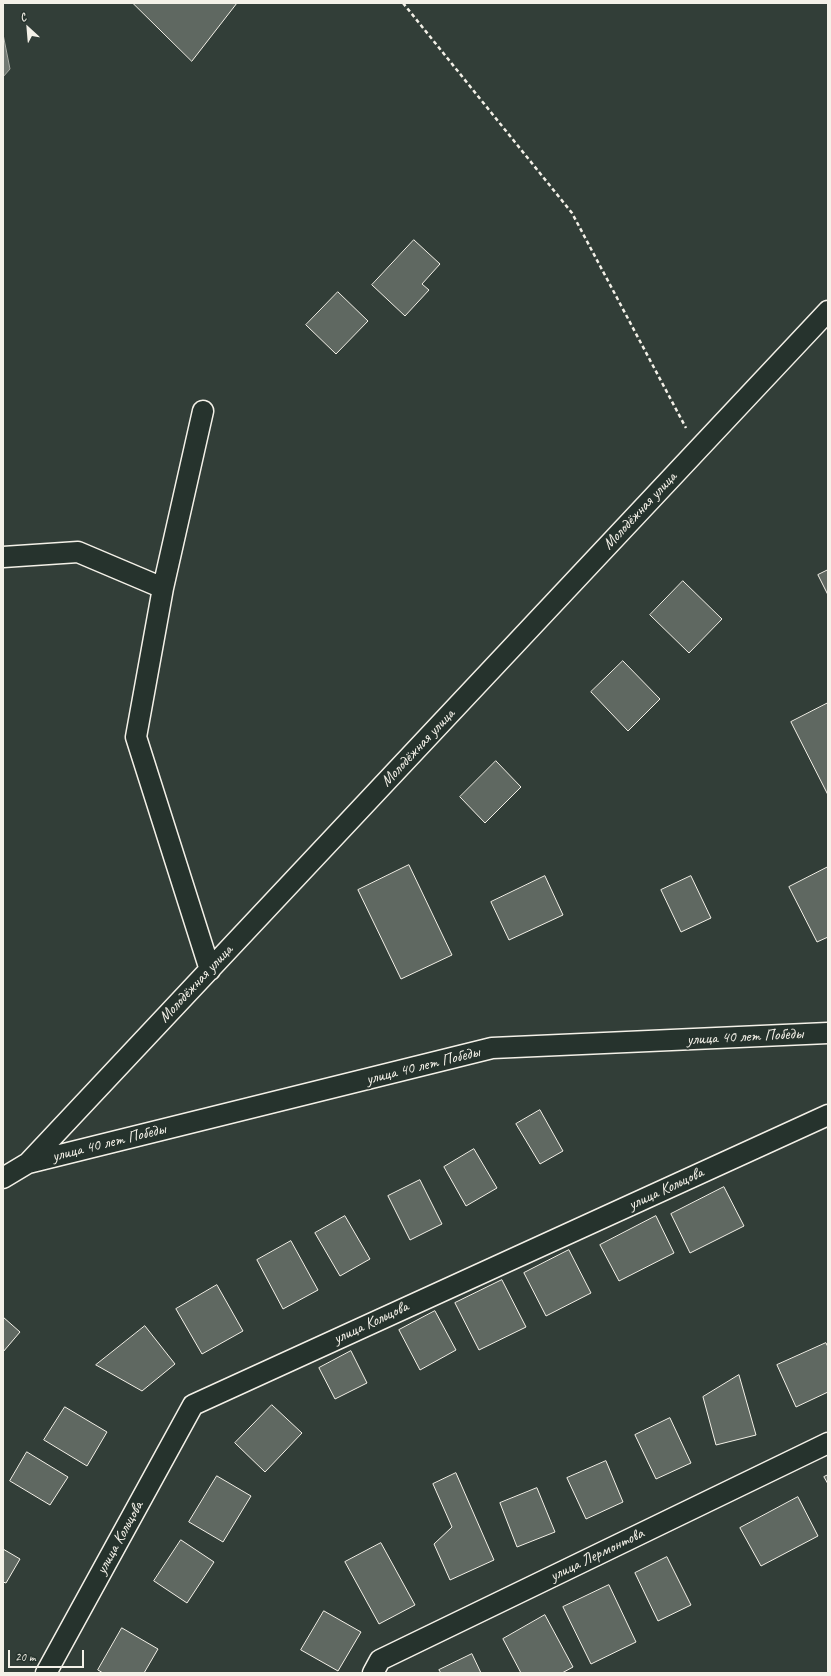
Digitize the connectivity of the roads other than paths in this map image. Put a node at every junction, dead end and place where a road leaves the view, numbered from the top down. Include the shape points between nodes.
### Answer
1 (828, 311) edge
2 (203, 411) dead end
3 (3, 557) edge
4 (163, 588) junction
5 (210, 970) junction
6 (828, 1033) edge
7 (828, 1115) edge
8 (28, 1163) junction
9 (3, 1178) edge
10 (828, 1443) edge
11 (46, 1673) edge
12 (373, 1673) edge

1 - 5 street, Молодёжная улица
2 - 4 street
3 - 4 street via 78,552
4 - 5 street via 136,737
5 - 8 street, Молодёжная улица
6 - 8 street, улица 40 лет Победы via 492,1048
7 - 11 street, улица Кольцова via 193,1405
8 - 9 street, Молодёжная улица
10 - 12 street, улица Лермонтова via 380,1660

